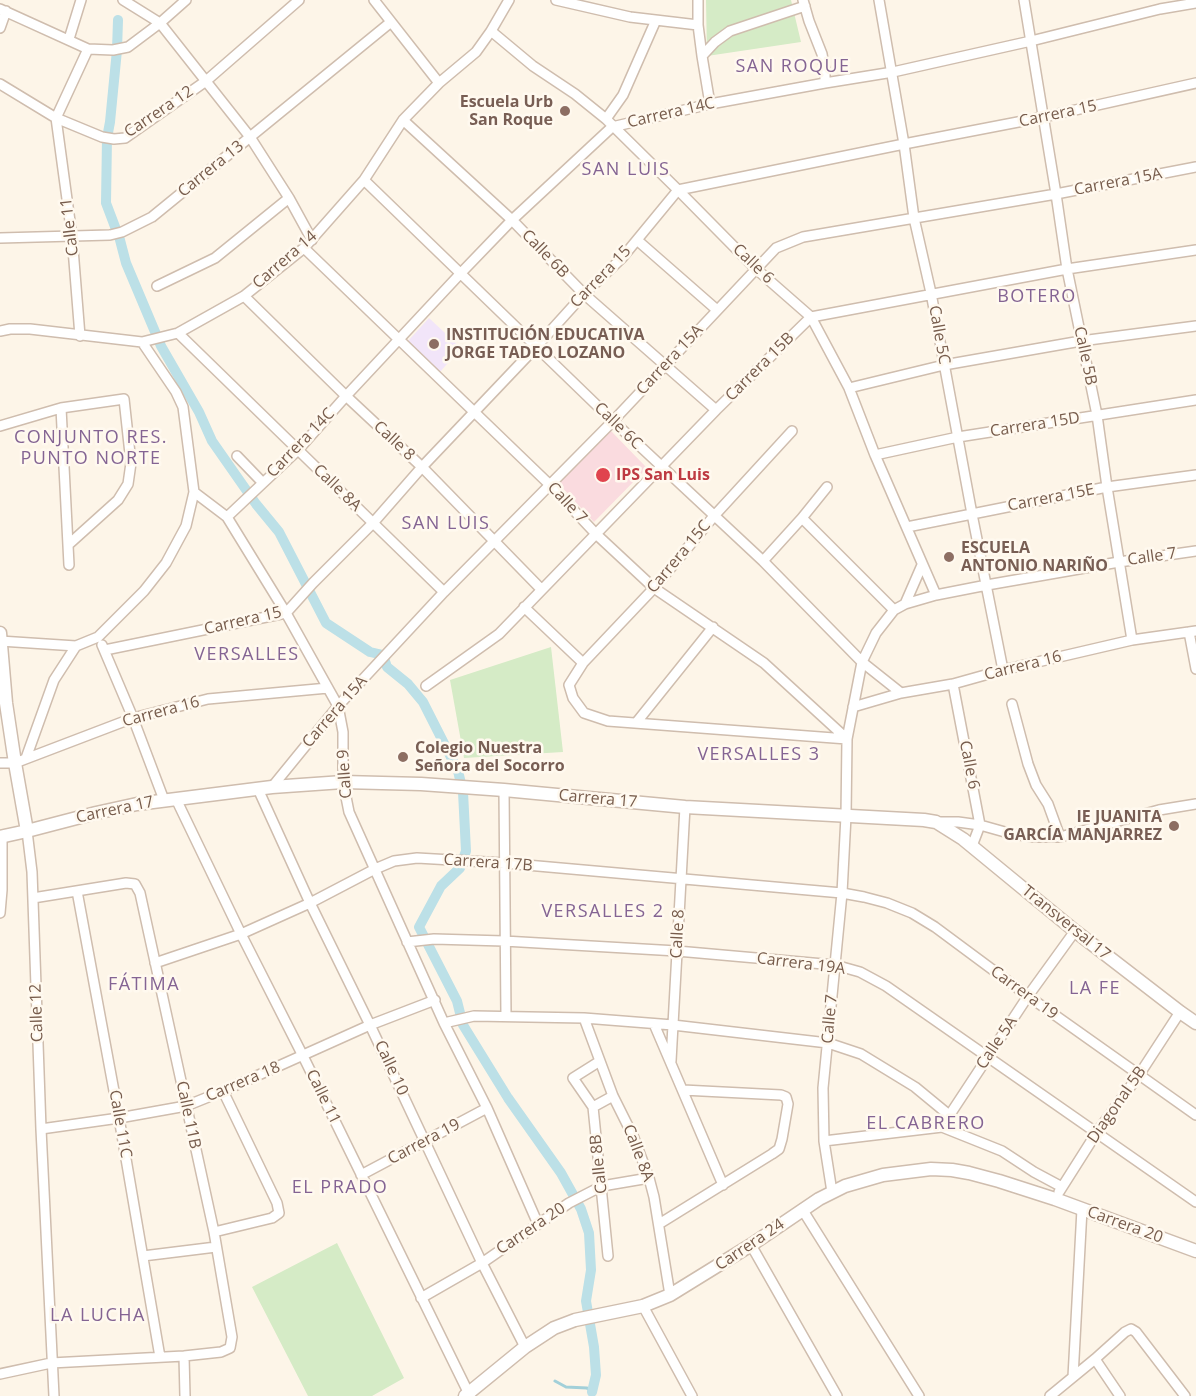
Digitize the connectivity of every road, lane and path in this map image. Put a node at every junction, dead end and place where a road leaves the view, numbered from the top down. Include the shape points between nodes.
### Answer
1 (81, 0) edge
2 (123, 0) edge
3 (186, 0) edge
4 (299, 0) edge
5 (374, 0) edge
6 (509, 0) edge
7 (556, 0) edge
8 (698, 0) edge
9 (879, 0) edge
10 (1024, 0) edge
11 (804, 3) edge
12 (1196, 3) edge
13 (1160, 4) edge
14 (3, 10) edge
15 (656, 20) junction
16 (160, 22) junction
17 (391, 22) junction
18 (698, 26) junction
19 (0, 28) edge
20 (491, 31) junction
21 (69, 39) junction
22 (1031, 41) junction
23 (88, 49) junction
24 (702, 56) junction
25 (893, 72) junction
26 (206, 81) junction
27 (438, 83) junction
28 (825, 83) junction
29 (1196, 83) edge
30 (0, 84) edge
31 (710, 104) junction
32 (1044, 117) junction
33 (56, 118) junction
34 (403, 120) junction
35 (609, 123) junction
36 (250, 137) junction
37 (904, 144) junction
38 (1196, 167) edge
39 (364, 180) junction
40 (678, 190) junction
41 (1056, 194) junction
42 (289, 198) junction
43 (914, 218) junction
44 (512, 220) junction
45 (72, 236) junction
46 (0, 238) edge
47 (312, 240) junction
48 (637, 240) junction
49 (304, 248) junction
50 (1196, 250) edge
51 (755, 268) junction
52 (1067, 269) junction
53 (460, 274) junction
54 (157, 286) dead end
55 (931, 293) junction
56 (584, 294) junction
57 (244, 296) junction
58 (717, 310) junction
59 (811, 316) junction
60 (1196, 326) edge
61 (0, 331) edge
62 (178, 333) junction
63 (80, 336) junction
64 (399, 340) junction
65 (1081, 341) junction
66 (142, 342) junction
67 (536, 347) junction
68 (665, 365) junction
69 (944, 365) junction
70 (849, 388) junction
71 (346, 396) junction
72 (1196, 400) edge
73 (61, 408) junction
74 (716, 410) junction
75 (474, 412) junction
76 (1098, 415) junction
77 (613, 421) junction
78 (0, 426) edge
79 (792, 431) dead end
80 (958, 437) junction
81 (298, 450) junction
82 (875, 455) junction
83 (237, 456) dead end
84 (422, 467) junction
85 (661, 467) junction
86 (1196, 475) edge
87 (263, 483) junction
88 (550, 485) junction
89 (827, 487) dead end
90 (1107, 487) junction
91 (194, 492) junction
92 (972, 514) junction
93 (714, 516) junction
94 (227, 517) junction
95 (802, 518) junction
96 (373, 523) junction
97 (906, 528) junction
98 (596, 534) junction
99 (494, 541) junction
100 (68, 544) junction
101 (1196, 551) edge
102 (763, 561) junction
103 (1119, 562) junction
104 (69, 565) dead end
105 (922, 565) junction
106 (987, 585) junction
107 (654, 588) junction
108 (541, 589) junction
109 (444, 592) junction
110 (936, 596) junction
111 (905, 604) junction
112 (524, 607) junction
113 (894, 610) junction
114 (286, 613) junction
115 (713, 627) junction
116 (1193, 632) edge
117 (0, 633) edge
118 (98, 637) junction
119 (1132, 640) junction
120 (0, 641) edge
121 (76, 646) junction
122 (105, 650) junction
123 (862, 662) junction
124 (583, 663) junction
125 (1196, 669) edge
126 (1003, 670) junction
127 (953, 684) junction
128 (426, 686) dead end
129 (328, 688) junction
130 (901, 693) junction
131 (1012, 704) dead end
132 (338, 706) junction
133 (852, 707) junction
134 (133, 718) junction
135 (636, 723) junction
136 (847, 739) junction
137 (20, 760) junction
138 (0, 763) edge
139 (343, 782) junction
140 (272, 787) junction
141 (258, 789) junction
142 (504, 790) junction
143 (170, 799) junction
144 (1196, 804) edge
145 (686, 807) junction
146 (846, 816) junction
147 (936, 822) junction
148 (980, 825) junction
149 (27, 831) junction
150 (1, 836) edge
151 (1060, 837) junction
152 (972, 846) junction
153 (504, 863) junction
154 (375, 869) junction
155 (681, 878) junction
156 (77, 891) junction
157 (842, 893) junction
158 (33, 898) junction
159 (310, 903) junction
160 (0, 913) edge
161 (1075, 931) junction
162 (241, 934) junction
163 (504, 941) junction
164 (407, 942) junction
165 (677, 951) junction
166 (155, 963) junction
167 (835, 965) junction
168 (1028, 996) junction
169 (435, 1000) junction
170 (1179, 1012) junction
171 (506, 1016) junction
172 (584, 1018) junction
173 (444, 1023) junction
174 (1196, 1023) edge
175 (654, 1024) junction
176 (370, 1025) junction
177 (673, 1025) junction
178 (828, 1043) junction
179 (303, 1056) junction
180 (987, 1057) junction
181 (600, 1061) junction
182 (671, 1061) junction
183 (1139, 1075) junction
184 (683, 1090) junction
185 (224, 1091) junction
186 (614, 1096) junction
187 (186, 1106) junction
188 (593, 1107) junction
189 (487, 1108) junction
190 (950, 1115) junction
191 (1196, 1115) edge
192 (119, 1118) junction
193 (942, 1126) junction
194 (41, 1129) junction
195 (1097, 1132) junction
196 (824, 1141) junction
197 (426, 1142) junction
198 (1034, 1172) junction
199 (361, 1175) junction
200 (649, 1178) junction
201 (723, 1185) junction
202 (602, 1186) junction
203 (1062, 1187) junction
204 (1027, 1190) junction
205 (832, 1192) junction
206 (1055, 1199) junction
207 (1196, 1202) edge
208 (802, 1209) junction
209 (1082, 1209) junction
210 (538, 1224) junction
211 (659, 1224) junction
212 (214, 1232) junction
213 (751, 1245) junction
214 (216, 1247) junction
215 (1196, 1251) edge
216 (143, 1256) junction
217 (608, 1256) dead end
218 (482, 1263) junction
219 (670, 1295) junction
220 (421, 1298) junction
221 (644, 1306) junction
222 (525, 1347) junction
223 (184, 1356) junction
224 (160, 1357) junction
225 (1095, 1359) junction
226 (51, 1363) junction
227 (0, 1374) edge
228 (1073, 1377) junction
229 (1055, 1394) edge
230 (468, 1395) edge
231 (54, 1396) edge
232 (186, 1396) edge
233 (692, 1396) edge
234 (837, 1396) edge
235 (919, 1396) edge
236 (1120, 1396) edge
237 (1185, 1396) edge

1 - 21 street
2 - 16 street
3 - 16 street
4 - 26 street, Carrera 12
5 - 17 street
6 - 20 street, Carrera 14
7 - 15 street
8 - 18 street
9 - 25 street, Calle 5C
10 - 22 street, Calle 5B
11 - 24 street via 730,31
11 - 28 street via 822,54
12 - 13 street, Carrera 14C
13 - 22 street, Carrera 14C
14 - 19 street
14 - 21 street
15 - 18 street
15 - 35 street
16 - 23 street via 128,47
16 - 26 street
17 - 27 street
17 - 36 street, Carrera 13
18 - 24 street
20 - 27 street, Carrera 14 via 476,52
20 - 35 street, Calle 6
21 - 23 street
22 - 25 street, Carrera 14C
22 - 32 street, Calle 5B
23 - 33 street
24 - 31 street
25 - 28 street, Carrera 14C
25 - 37 street, Calle 5C
26 - 33 street, Carrera 12 via 125,138 102,137
26 - 36 street
27 - 34 street, Carrera 14
28 - 31 street, Carrera 14C
29 - 32 street, Carrera 15
30 - 33 street, Carrera 12
31 - 35 street, Carrera 14C
32 - 37 street, Carrera 15
32 - 41 street, Calle 5B
33 - 45 street, Calle 11
34 - 39 street, Carrera 14
34 - 44 street, Calle 6B
35 - 40 street, Calle 6
35 - 44 street, Carrera 14C
36 - 42 street
36 - 45 street, Carrera 13 via 152,217 110,235
37 - 40 street, Carrera 15
37 - 43 street, Calle 5C
38 - 41 street, Carrera 15A
39 - 47 street, Carrera 14
39 - 53 street, Calle 6C
40 - 48 street, Carrera 15
40 - 51 street, Calle 6
41 - 43 street, Carrera 15A
41 - 52 street, Calle 5B
42 - 47 street
42 - 54 street via 215,258
43 - 51 street, Carrera 15A via 803,237 776,248
43 - 55 street, Calle 5C
44 - 53 street, Carrera 14C
44 - 56 street, Calle 6B
45 - 46 street, Carrera 13
45 - 63 street, Calle 11
47 - 49 street, Carrera 14
48 - 56 street, Carrera 15
48 - 58 street
49 - 57 street, Carrera 14
49 - 64 street, Calle 7
50 - 52 street
51 - 58 street, Carrera 15A
51 - 59 street, Calle 6
52 - 55 street
52 - 65 street, Calle 5B
53 - 64 street, Carrera 14C
53 - 67 street, Calle 6C
55 - 59 street
55 - 69 street, Calle 5C
56 - 67 street, Carrera 15
56 - 68 street, Calle 6B
57 - 62 street, Carrera 14
57 - 71 street, Calle 8
58 - 68 street, Carrera 15A
59 - 70 street, Calle 6
59 - 74 street, Carrera 15B
60 - 65 street
61 - 63 street, Carrera 14 via 30,329
62 - 66 street, Carrera 14
62 - 81 street, Calle 8A
63 - 66 street, Carrera 14
64 - 71 street, Carrera 14C
64 - 75 street, Calle 7
65 - 69 street
65 - 76 street, Calle 5B
66 - 91 street via 183,406
67 - 75 street, Carrera 15
67 - 77 street, Calle 6C
68 - 74 street, Calle 6B
68 - 77 street, Carrera 15A
69 - 70 street
69 - 80 street, Calle 5C
70 - 82 street, Calle 6
71 - 81 street, Carrera 14C
71 - 84 street, Calle 8
72 - 76 street, Carrera 15D
73 - 78 street
73 - 100 street
73 - 100 street via 124,399 131,463 128,484 118,500
74 - 85 street, Carrera 15B
75 - 84 street, Carrera 15
75 - 88 street, Calle 7
76 - 80 street, Carrera 15D
76 - 90 street, Calle 5B
77 - 85 street, Calle 6C
77 - 88 street, Carrera 15A
79 - 93 street, Carrera 15C
80 - 82 street, Carrera 15D
80 - 92 street, Calle 5C
81 - 87 street, Carrera 14C
81 - 96 street, Calle 8A
82 - 97 street, Calle 6
83 - 87 street
84 - 96 street, Carrera 15
84 - 99 street, Calle 8
85 - 93 street, Calle 6C
85 - 98 street, Carrera 15B
86 - 90 street, Carrera 15E
87 - 94 street, Carrera 14C
88 - 98 street, Calle 7
88 - 99 street, Carrera 15A
89 - 95 street
90 - 92 street, Carrera 15E
90 - 103 street, Calle 5B
91 - 94 street, Calle 9
91 - 118 street via 186,526 166,563
92 - 97 street, Carrera 15E
92 - 106 street, Calle 5C
93 - 102 street, Calle 6C
93 - 107 street, Carrera 15C
94 - 114 street, Calle 9
95 - 102 street
95 - 113 street
96 - 109 street, Calle 8A
96 - 114 street, Carrera 15
97 - 105 street, Calle 6
98 - 107 street, Calle 7
98 - 108 street, Carrera 15B
99 - 108 street, Calle 8
99 - 109 street, Carrera 15A
100 - 104 street
101 - 103 street, Calle 7
102 - 123 street, Calle 6C
103 - 106 street, Calle 7
103 - 119 street, Calle 5B
105 - 110 street, Calle 6
105 - 111 street
106 - 110 street, Calle 7
106 - 126 street, Calle 5C
107 - 115 street, Calle 7
107 - 124 street, Carrera 15C
108 - 112 street, Carrera 15B
109 - 132 street, Carrera 15A
110 - 111 street, Calle 7
111 - 113 street, Calle 7
112 - 124 street
112 - 128 street, Carrera 15B via 499,634
113 - 123 street, Calle 7 via 876,633
114 - 122 street, Carrera 15
114 - 129 street, Calle 9
115 - 135 street
115 - 136 street, Calle 7 via 764,663
116 - 119 street, Carrera 16
116 - 125 street
117 - 120 street, Calle 12
118 - 121 street
118 - 122 street, Calle 11
119 - 126 street, Carrera 16
120 - 121 street
120 - 137 street, Calle 12 via 6,703
121 - 137 street via 54,680
122 - 134 street, Calle 11
123 - 130 street, Calle 6C
123 - 133 street, Calle 7
124 - 135 street, Carrera 15C via 569,685 584,712 608,721
126 - 127 street, Carrera 16
127 - 130 street, Carrera 16
127 - 148 street, Calle 6
129 - 132 street, Calle 9
129 - 134 street, Carrera 16 via 208,699
130 - 133 street, Carrera 16
131 - 151 street via 1028,764
132 - 139 street, Calle 9 via 343,732
132 - 140 street, Carrera 15A
133 - 136 street, Calle 7
134 - 137 street, Carrera 16
134 - 143 street, Calle 11
135 - 136 street
136 - 146 street, Calle 7
137 - 138 street, Carrera 16
137 - 149 street, Calle 12
139 - 140 street, Carrera 17
139 - 142 street, Carrera 17
139 - 154 street, Calle 9 via 349,812
140 - 141 street, Carrera 17
141 - 143 street, Carrera 17
141 - 159 street, Calle 10
142 - 145 street, Carrera 17
142 - 153 street
143 - 149 street, Carrera 17
143 - 162 street, Calle 11
144 - 151 street, Carrera 17
145 - 146 street, Carrera 17
145 - 155 street, Calle 8
146 - 147 street, Carrera 17
146 - 157 street, Calle 7
147 - 148 street, Carrera 17
147 - 152 street, Transversal 17
148 - 151 street, Carrera 17 via 1012,834
148 - 152 street
149 - 150 street, Carrera 17
149 - 158 street, Calle 12
150 - 160 street
152 - 161 street, Transversal 17
153 - 154 street, Carrera 17B via 417,858
153 - 155 street, Carrera 17B
153 - 163 street
154 - 159 street, Carrera 17B
154 - 164 street, Calle 9
155 - 157 street, Carrera 17B
155 - 165 street, Calle 8
156 - 158 street
156 - 166 street, Calle 11B via 135,884
156 - 192 street, Calle 11C
157 - 167 street, Calle 7
157 - 168 street, Carrera 19 via 912,913
158 - 194 street, Calle 12
159 - 162 street, Carrera 17B
159 - 176 street, Calle 10
161 - 168 street, Calle 5A
161 - 170 street, Transversal 17
162 - 166 street, Carrera 17B
162 - 179 street, Calle 11
163 - 164 street, Carrera 19A
163 - 165 street, Carrera 19A
163 - 171 street
164 - 169 street, Calle 9
165 - 167 street, Carrera 19A
165 - 177 street, Calle 8
166 - 187 street, Calle 11B
167 - 178 street, Calle 7
167 - 180 street, Carrera 19A via 860,972 886,986
168 - 180 street, Calle 5A
168 - 183 street, Carrera 19
169 - 173 street, Calle 9
169 - 176 street, Carrera 18
170 - 174 street, Transversal 17
170 - 183 street, Diagonal 5B
171 - 172 street
171 - 173 street via 474,1016
172 - 175 street
172 - 181 street, Calle 8A
173 - 189 street, Calle 9
175 - 177 street
175 - 182 street, Calle 8
176 - 179 street, Carrera 18
176 - 197 street, Calle 10
177 - 178 street
177 - 182 street, Calle 8
178 - 190 street via 861,1054 915,1087
178 - 196 street, Calle 7 via 823,1088
179 - 185 street, Carrera 18
179 - 199 street, Calle 11
180 - 190 street, Calle 5A
180 - 195 street, Carrera 19A
181 - 186 street, Calle 8A
181 - 188 street, Calle 8B via 573,1078
182 - 184 street, Calle 8
183 - 191 street, Carrera 19
183 - 195 street, Diagonal 5B
184 - 201 street, Calle 8
184 - 201 street via 786,1097 779,1149
185 - 187 street, Carrera 18
185 - 212 street via 278,1203 279,1213
186 - 188 street
186 - 200 street, Calle 8A
187 - 192 street, Carrera 18
187 - 212 street, Calle 11B
188 - 202 street, Calle 8B
189 - 197 street, Carrera 19
189 - 210 street, Calle 9
190 - 193 street, Calle 5A
192 - 194 street, Carrera 18
192 - 216 street, Calle 11C
193 - 196 street
193 - 198 street via 1002,1151
194 - 226 street, Calle 12
195 - 203 street, Diagonal 5B
195 - 207 street, Carrera 19A
196 - 205 street, Calle 7
197 - 199 street, Carrera 19
197 - 218 street, Calle 10
198 - 203 street
198 - 204 street
199 - 220 street, Calle 11
200 - 202 street, Carrera 20
200 - 211 street, Calle 8A
201 - 211 street
202 - 210 street, Carrera 20
202 - 217 street, Calle 8B
203 - 206 street, Diagonal 5B
204 - 205 street, Carrera 24 via 969,1173 931,1169 861,1180
204 - 206 street, Carrera 24
205 - 208 street, Carrera 24
206 - 209 street, Carrera 20
208 - 213 street, Carrera 24
208 - 235 street
209 - 215 street, Carrera 20
209 - 228 street
210 - 218 street, Carrera 20
211 - 219 street, Calle 8A
212 - 214 street, Calle 11B
213 - 219 street, Carrera 24
213 - 234 street
214 - 216 street
214 - 223 street, Calle 11B via 232,1337 230,1348
216 - 224 street, Calle 11C
218 - 220 street, Carrera 20
218 - 222 street, Calle 10
219 - 221 street, Carrera 24
220 - 230 street, Calle 11
221 - 222 street, Carrera 24 via 575,1320
221 - 233 street
222 - 230 street, Carrera 24
223 - 224 street
223 - 232 street
224 - 226 street
225 - 228 street
225 - 236 street
225 - 237 street via 1131,1329
226 - 227 street
226 - 231 street, Calle 12
228 - 229 street

